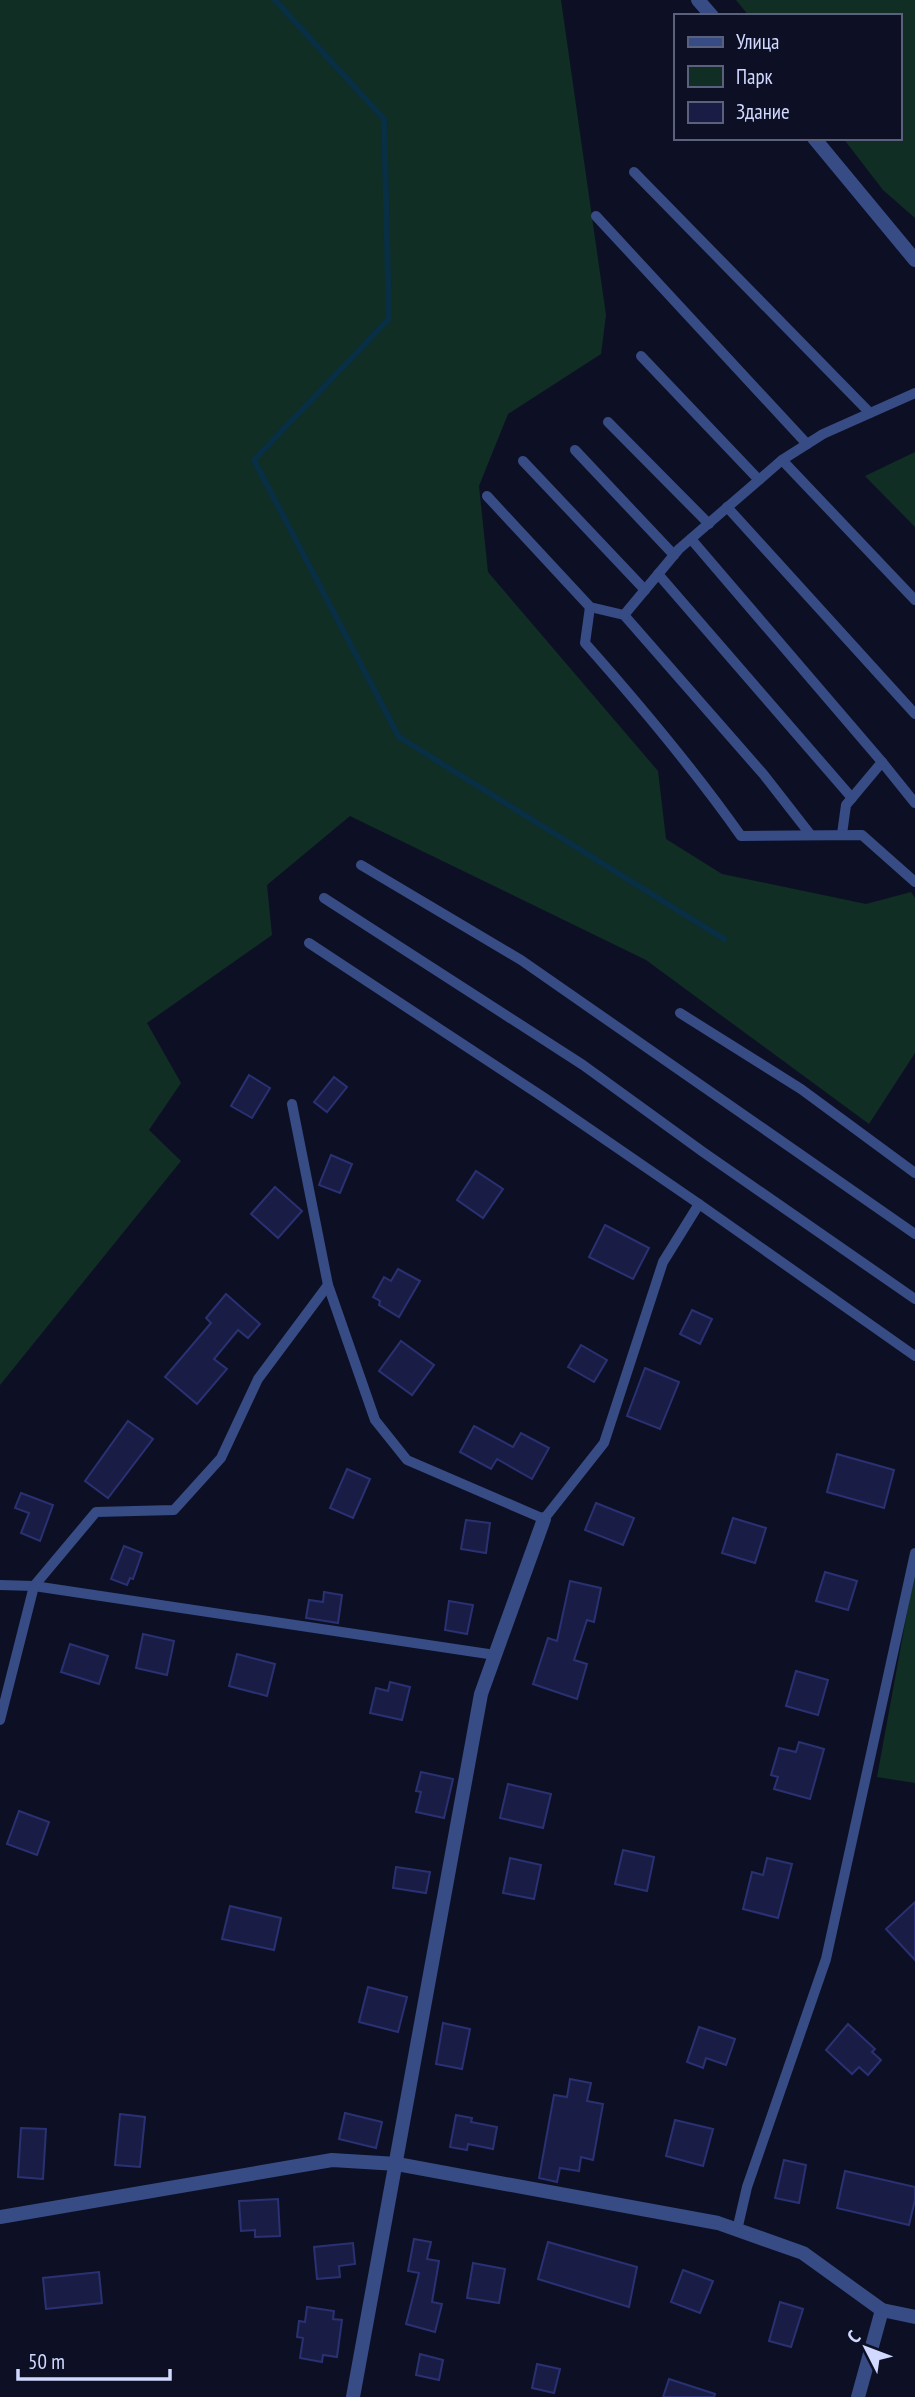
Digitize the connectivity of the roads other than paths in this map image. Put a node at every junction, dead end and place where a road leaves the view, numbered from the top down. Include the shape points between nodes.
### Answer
1 (698, 0) edge
2 (710, 14) edge
3 (816, 140) edge
4 (634, 172) dead end
5 (596, 216) dead end
6 (915, 260) edge
7 (641, 356) dead end
8 (915, 393) edge
9 (870, 413) junction
10 (608, 422) dead end
11 (807, 444) junction
12 (575, 450) dead end
13 (782, 460) junction
14 (523, 461) dead end
15 (759, 480) junction
16 (486, 496) dead end
17 (727, 507) junction
18 (709, 524) junction
19 (691, 539) junction
20 (674, 555) junction
21 (658, 574) junction
22 (645, 590) junction
23 (915, 600) edge
24 (590, 607) junction
25 (624, 615) junction
26 (915, 714) edge
27 (882, 762) junction
28 (852, 798) junction
29 (915, 803) edge
30 (810, 834) junction
31 (842, 834) junction
32 (361, 865) dead end
33 (915, 882) edge
34 (324, 898) dead end
35 (309, 943) dead end
36 (680, 1013) dead end
37 (292, 1104) dead end
38 (915, 1173) edge
39 (699, 1204) junction
40 (915, 1234) edge
41 (328, 1285) junction
42 (915, 1298) edge
43 (915, 1356) edge
44 (544, 1519) junction
45 (915, 1553) edge
46 (0, 1585) edge
47 (34, 1586) junction
48 (495, 1655) junction
49 (0, 1720) edge
50 (397, 2164) junction
51 (0, 2217) edge
52 (737, 2230) junction
53 (882, 2310) junction
54 (915, 2317) edge
55 (353, 2397) edge
56 (858, 2397) edge

1 - 2 street
3 - 6 street
4 - 9 lane
5 - 11 lane
7 - 15 lane
8 - 9 lane
9 - 11 lane
10 - 18 lane
11 - 13 lane
12 - 20 lane
13 - 15 lane
13 - 23 lane
14 - 22 lane
15 - 17 lane
16 - 24 lane
17 - 18 lane
17 - 26 lane
18 - 19 lane
19 - 20 lane
19 - 27 lane
20 - 21 lane
21 - 22 lane
21 - 28 lane
22 - 25 lane
24 - 25 lane
24 - 30 lane via 585,643 660,727 741,836
25 - 30 lane via 765,775
27 - 28 lane
27 - 29 lane
28 - 31 lane via 846,805
30 - 31 lane
31 - 33 lane via 862,835
32 - 40 lane via 521,960
34 - 42 lane via 583,1065
35 - 39 lane
36 - 38 lane via 801,1089
37 - 41 lane
39 - 43 lane
39 - 44 lane via 663,1262 604,1443
41 - 44 lane via 375,1420 407,1460
41 - 47 lane via 258,1379 221,1458 174,1510 96,1512
44 - 48 street
45 - 52 lane via 826,1959 747,2187
46 - 47 lane
47 - 48 lane
47 - 49 lane
48 - 50 street via 481,1694
50 - 51 street via 332,2160
50 - 52 street
50 - 55 street
52 - 53 street via 803,2253
53 - 54 street
53 - 56 street

